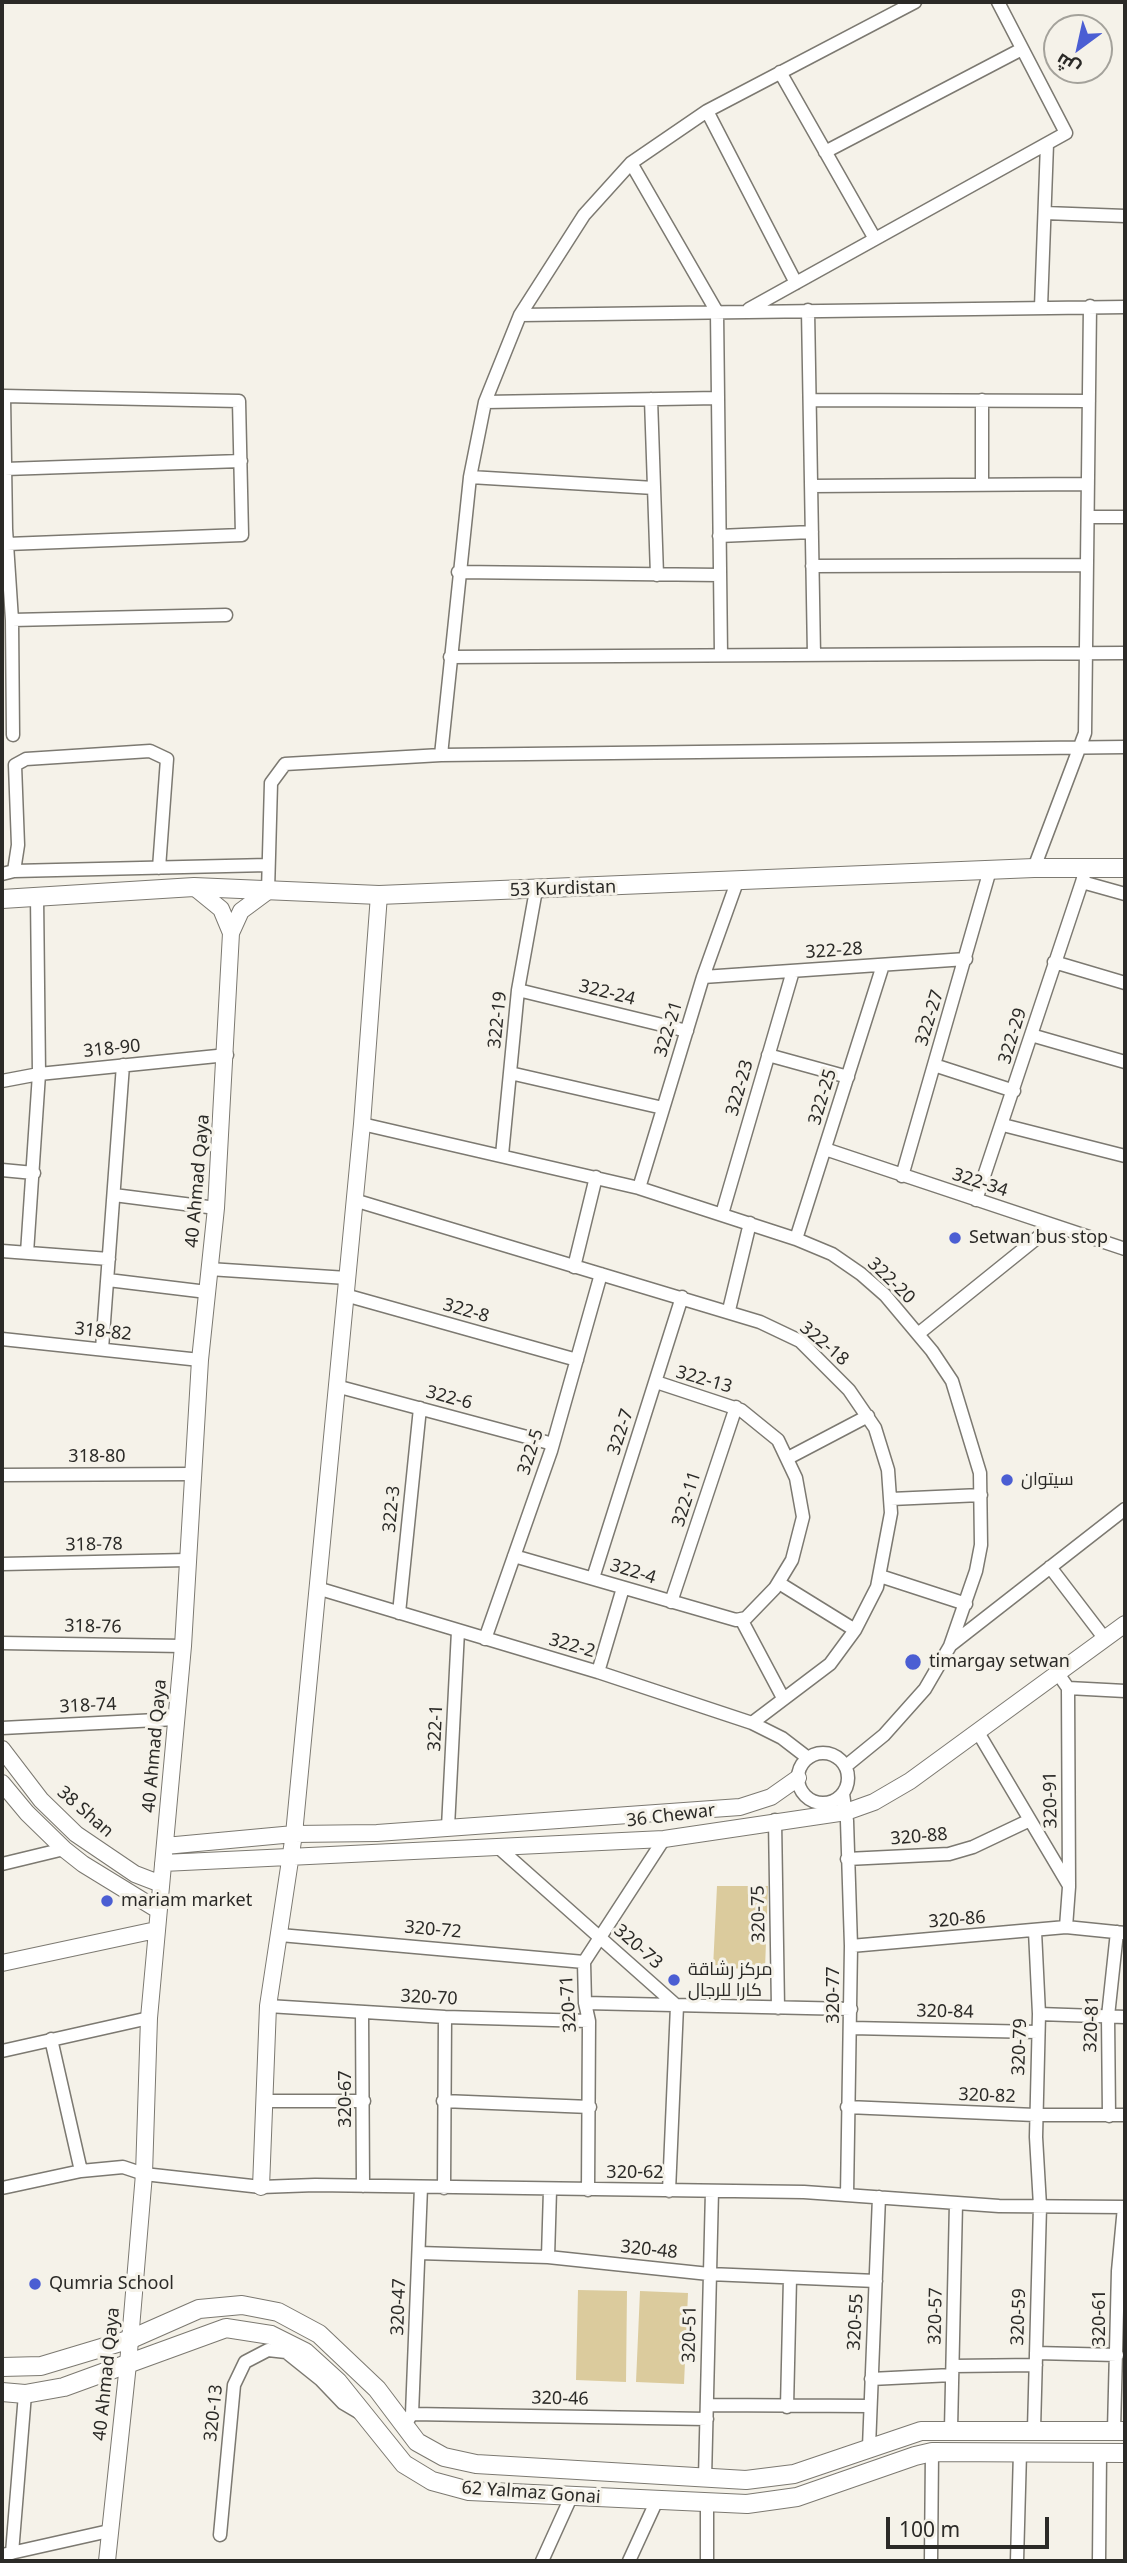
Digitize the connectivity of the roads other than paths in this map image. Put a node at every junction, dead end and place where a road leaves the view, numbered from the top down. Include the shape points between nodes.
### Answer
1 (915, 2) edge
2 (998, 2) edge
3 (1022, 49) junction
4 (780, 72) junction
5 (707, 111) junction
6 (1047, 145) junction
7 (825, 152) junction
8 (631, 163) junction
9 (1045, 213) junction
10 (1125, 216) edge
11 (875, 239) junction
12 (796, 283) junction
13 (1090, 306) junction
14 (1041, 307) junction
15 (1125, 307) edge
16 (808, 310) junction
17 (746, 311) junction
18 (717, 312) junction
19 (520, 314) junction
20 (718, 398) junction
21 (651, 399) junction
22 (810, 400) junction
23 (982, 400) junction
24 (1089, 401) junction
25 (485, 402) junction
26 (3, 450) edge
27 (241, 461) junction
28 (5, 469) junction
29 (470, 477) junction
30 (1088, 484) junction
31 (982, 485) junction
32 (811, 486) junction
33 (654, 488) junction
34 (1087, 517) junction
35 (1125, 517) edge
36 (4, 529) edge
37 (812, 532) junction
38 (719, 536) junction
39 (7, 544) junction
40 (1087, 565) junction
41 (812, 566) junction
42 (458, 572) junction
43 (657, 575) junction
44 (720, 575) junction
45 (226, 615) dead end
46 (12, 620) junction
47 (1086, 653) junction
48 (1125, 653) edge
49 (814, 654) junction
50 (721, 655) junction
51 (450, 657) junction
52 (13, 734) dead end
53 (1125, 747) edge
54 (1082, 748) junction
55 (441, 755) junction
56 (268, 865) junction
57 (159, 868) junction
58 (1034, 868) junction
59 (1125, 868) edge
60 (990, 870) junction
61 (8, 873) edge
62 (1084, 876) junction
63 (737, 882) junction
64 (194, 887) junction
65 (536, 890) junction
66 (268, 891) junction
67 (1125, 894) edge
68 (379, 895) junction
69 (37, 896) junction
70 (2, 899) edge
71 (231, 933) junction
72 (966, 959) junction
73 (1054, 962) junction
74 (883, 965) junction
75 (793, 971) junction
76 (703, 977) junction
77 (1125, 983) edge
78 (518, 990) junction
79 (687, 1031) junction
80 (1031, 1035) junction
81 (227, 1055) junction
82 (768, 1055) junction
83 (1125, 1062) edge
84 (123, 1065) junction
85 (934, 1065) junction
86 (510, 1073) junction
87 (39, 1074) junction
88 (848, 1077) junction
89 (2, 1081) edge
90 (1014, 1091) junction
91 (663, 1108) junction
92 (362, 1124) junction
93 (1003, 1125) junction
94 (825, 1149) junction
95 (502, 1154) junction
96 (1125, 1156) edge
97 (2, 1171) edge
98 (34, 1173) junction
99 (902, 1176) junction
100 (596, 1177) junction
101 (639, 1188) junction
102 (114, 1195) junction
103 (354, 1200) junction
104 (976, 1200) junction
105 (216, 1208) junction
106 (722, 1214) junction
107 (750, 1223) junction
108 (1052, 1226) junction
109 (796, 1238) junction
110 (1125, 1249) edge
111 (2, 1251) edge
112 (27, 1253) junction
113 (109, 1259) junction
114 (574, 1267) junction
115 (209, 1269) junction
116 (601, 1274) junction
117 (346, 1278) junction
118 (108, 1280) junction
119 (207, 1292) junction
120 (345, 1295) junction
121 (682, 1297) junction
122 (729, 1310) junction
123 (918, 1334) junction
124 (2, 1339) edge
125 (102, 1349) junction
126 (200, 1360) junction
127 (577, 1360) junction
128 (656, 1382) junction
129 (336, 1385) junction
130 (736, 1407) junction
131 (420, 1408) junction
132 (868, 1416) junction
133 (553, 1444) junction
134 (788, 1458) junction
135 (192, 1474) junction
136 (2, 1475) edge
137 (981, 1495) junction
138 (891, 1499) junction
139 (1125, 1509) edge
140 (514, 1556) junction
141 (187, 1560) junction
142 (2, 1564) edge
143 (1050, 1567) junction
144 (880, 1576) junction
145 (593, 1578) junction
146 (779, 1583) junction
147 (317, 1588) junction
148 (623, 1588) junction
149 (671, 1602) junction
150 (966, 1604) junction
151 (399, 1613) junction
152 (741, 1619) junction
153 (1125, 1624) edge
154 (855, 1630) junction
155 (458, 1631) junction
156 (485, 1639) junction
157 (1105, 1639) junction
158 (2, 1643) edge
159 (183, 1646) junction
160 (950, 1646) junction
161 (598, 1672) junction
162 (1063, 1682) junction
163 (1125, 1691) edge
164 (783, 1698) junction
165 (176, 1719) junction
166 (752, 1723) junction
167 (2, 1728) edge
168 (979, 1734) junction
169 (2, 1749) edge
170 (808, 1758) junction
171 (846, 1766) junction
172 (798, 1777) junction
173 (2, 1783) edge
174 (843, 1794) junction
175 (828, 1803) junction
176 (846, 1812) junction
177 (810, 1816) junction
178 (775, 1820) junction
179 (1030, 1820) junction
180 (448, 1827) junction
181 (295, 1834) junction
182 (664, 1839) junction
183 (165, 1846) junction
184 (499, 1848) junction
185 (64, 1849) junction
186 (292, 1856) junction
187 (847, 1859) junction
188 (163, 1863) junction
189 (2, 1864) edge
190 (161, 1884) junction
191 (1069, 1887) junction
192 (158, 1910) junction
193 (1066, 1927) junction
194 (156, 1930) junction
195 (1035, 1931) junction
196 (1121, 1932) edge
197 (280, 1935) junction
198 (599, 1937) junction
199 (851, 1946) junction
200 (584, 1962) junction
201 (2, 1963) edge
202 (584, 2003) junction
203 (268, 2006) junction
204 (677, 2006) junction
205 (778, 2008) junction
206 (851, 2009) junction
207 (362, 2012) junction
208 (1039, 2014) junction
209 (445, 2017) junction
210 (1108, 2017) junction
211 (1125, 2017) edge
212 (149, 2018) junction
213 (589, 2021) junction
214 (851, 2028) junction
215 (1038, 2032) junction
216 (51, 2039) junction
217 (2, 2051) edge
218 (265, 2101) junction
219 (364, 2101) junction
220 (443, 2101) junction
221 (590, 2107) junction
222 (847, 2108) junction
223 (1035, 2115) junction
224 (1125, 2115) edge
225 (1109, 2116) junction
226 (81, 2171) junction
227 (144, 2174) junction
228 (363, 2186) junction
229 (2, 2187) edge
230 (261, 2187) junction
231 (421, 2188) junction
232 (444, 2188) junction
233 (550, 2190) junction
234 (588, 2190) junction
235 (669, 2191) junction
236 (712, 2191) junction
237 (847, 2195) junction
238 (879, 2197) junction
239 (956, 2203) junction
240 (1040, 2206) junction
241 (1125, 2207) edge
242 (419, 2253) junction
243 (548, 2257) junction
244 (709, 2274) junction
245 (790, 2278) junction
246 (876, 2281) junction
247 (131, 2339) junction
248 (1122, 2339) edge
249 (1117, 2355) junction
250 (1036, 2359) junction
251 (128, 2364) junction
252 (2, 2367) edge
253 (952, 2371) junction
254 (871, 2379) junction
255 (2, 2392) edge
256 (25, 2394) junction
257 (707, 2405) junction
258 (870, 2406) junction
259 (787, 2407) junction
260 (365, 2418) junction
261 (707, 2419) junction
262 (408, 2420) junction
263 (951, 2429) junction
264 (1034, 2429) junction
265 (1120, 2430) edge
266 (869, 2447) junction
267 (932, 2452) junction
268 (1020, 2452) junction
269 (1100, 2453) junction
270 (1125, 2453) edge
271 (834, 2460) junction
272 (705, 2478) junction
273 (843, 2481) junction
274 (571, 2497) junction
275 (657, 2500) junction
276 (707, 2502) junction
277 (109, 2531) junction
278 (220, 2535) dead end
279 (7, 2554) edge
280 (107, 2561) edge
281 (541, 2561) edge
282 (629, 2561) edge
283 (707, 2561) edge
284 (931, 2561) edge
285 (1017, 2561) edge
286 (1099, 2561) edge

1 - 4 street
2 - 3 street
3 - 6 street via 1066,133
3 - 7 street
4 - 5 street
4 - 7 street
5 - 8 street
5 - 12 street
6 - 9 street
6 - 11 street
7 - 11 street
8 - 18 street
8 - 19 street via 584,215
9 - 10 street
9 - 14 street
11 - 12 street
12 - 17 street
13 - 14 street
13 - 15 street
13 - 24 street
14 - 16 street
16 - 17 street
16 - 22 street
17 - 18 street
18 - 19 street
18 - 20 street
19 - 25 street
20 - 21 street
20 - 38 street
21 - 25 street
21 - 33 street
22 - 23 street
22 - 32 street
23 - 24 street
23 - 31 street
24 - 30 street
25 - 29 street
26 - 27 street via 4,396 239,401
26 - 28 street
27 - 28 street
27 - 39 street via 242,535
28 - 36 street
29 - 33 street
29 - 42 street
30 - 31 street
30 - 34 street
31 - 32 street
32 - 37 street
33 - 43 street
34 - 35 street
34 - 40 street
36 - 39 street
37 - 38 street
37 - 41 street
38 - 44 street
39 - 46 street
40 - 41 street
40 - 47 street
41 - 49 street
42 - 43 street
42 - 51 street
43 - 44 street
44 - 50 street
45 - 46 street
46 - 52 street
47 - 48 street
47 - 49 street
47 - 54 street
49 - 50 street
50 - 51 street
51 - 55 street
53 - 54 street
54 - 55 street
54 - 58 street
55 - 56 street via 285,764 271,783
56 - 57 street
56 - 66 street
57 - 61 street
57 - 61 street via 167,759 150,751 26,759 15,765 18,845
58 - 60 main road, 53 Kurdistan
58 - 62 main road, 53 Kurdistan
59 - 62 main road, 53 Kurdistan
60 - 63 main road, 53 Kurdistan
60 - 72 street, 322-27
62 - 67 street
62 - 73 street, 322-29
63 - 65 main road, 53 Kurdistan
63 - 76 street, 322-21
64 - 66 main road, 53 Kurdistan
64 - 69 main road, 53 Kurdistan
64 - 71 street via 220,909
65 - 68 main road, 53 Kurdistan
65 - 78 street, 322-19
66 - 68 main road, 53 Kurdistan
66 - 71 street, 40 Ahmad Qaya via 247,904
68 - 92 street
69 - 70 main road, 53 Kurdistan
69 - 87 street
71 - 81 street, 40 Ahmad Qaya
72 - 74 street, 322-28
72 - 85 street, 322-27
73 - 77 street
73 - 80 street, 322-29
74 - 75 street, 322-28
74 - 88 street, 322-25
75 - 76 street, 322-28
75 - 82 street, 322-23
76 - 79 street, 322-21
78 - 79 street, 322-24
78 - 86 street, 322-19
79 - 91 street, 322-21
80 - 83 street
80 - 90 street, 322-29
81 - 84 street, 318-90
81 - 105 street, 40 Ahmad Qaya
82 - 88 street
82 - 106 street, 322-23
84 - 87 street, 318-90
84 - 102 street
85 - 90 street
85 - 99 street, 322-27
86 - 91 street
86 - 95 street, 322-19
87 - 89 street, 318-90
87 - 98 street
88 - 94 street, 322-25
90 - 93 street, 322-29
91 - 101 street, 322-21
92 - 95 street, 322-20
92 - 103 street
93 - 96 street
93 - 104 street, 322-29
94 - 99 street, 322-34
94 - 109 street, 322-25
95 - 100 street, 322-20
97 - 98 street
98 - 112 street
99 - 104 street, 322-34
100 - 101 street, 322-20
100 - 114 street
101 - 106 street, 322-20
102 - 105 street
102 - 113 street
103 - 114 street, 322-18
103 - 117 street
104 - 108 street, 322-34
105 - 115 street, 40 Ahmad Qaya
106 - 107 street, 322-20
107 - 109 street, 322-20
107 - 122 street
108 - 110 street, 322-34
108 - 123 street
109 - 123 street, 322-20 via 832,1254 860,1274
111 - 112 street
112 - 113 street
113 - 118 street
114 - 116 street, 322-18
115 - 117 street
115 - 119 street, 40 Ahmad Qaya
116 - 121 street, 322-18
116 - 127 street, 322-5
117 - 120 street
118 - 119 street
118 - 125 street
119 - 126 street, 40 Ahmad Qaya
120 - 127 street, 322-8
120 - 129 street
121 - 122 street, 322-18
121 - 128 street, 322-7
122 - 132 street, 322-18 via 800,1341
123 - 137 street, 322-20 via 952,1381 974,1446
124 - 125 street, 318-82
125 - 126 street, 318-82
126 - 135 street, 40 Ahmad Qaya
127 - 133 street, 322-5
128 - 130 street, 322-13
128 - 145 street, 322-7
129 - 131 street, 322-6
129 - 147 street
130 - 134 street, 322-13 via 770,1430
130 - 149 street, 322-11
131 - 133 street, 322-6
131 - 151 street, 322-3
132 - 134 street
132 - 138 street, 322-18 via 883,1446
133 - 140 street, 322-5
134 - 146 street, 322-13 via 803,1517 798,1546
135 - 136 street, 318-80
135 - 141 street, 40 Ahmad Qaya
137 - 138 street
137 - 150 street, 322-20 via 981,1545
138 - 144 street, 322-18
139 - 143 street
140 - 145 street, 322-4
140 - 156 street, 322-5
141 - 142 street, 318-78
141 - 159 street, 40 Ahmad Qaya
143 - 157 street
143 - 160 street
144 - 150 street
144 - 154 street, 322-18
145 - 148 street, 322-4
146 - 152 street, 322-13
146 - 154 street
147 - 151 street, 322-2
147 - 181 street
148 - 149 street, 322-4
148 - 161 street
149 - 152 street, 322-4
150 - 160 street, 322-20
151 - 155 street, 322-2
152 - 164 street
153 - 157 street, 36 Chewar
154 - 164 street, 322-18 via 830,1664
155 - 156 street, 322-2
155 - 180 street, 322-1
156 - 161 street, 322-2
157 - 162 street, 36 Chewar
158 - 159 street, 318-76
159 - 165 street, 40 Ahmad Qaya
160 - 171 street, 322-20 via 910,1708
161 - 166 street, 322-2
162 - 163 street
162 - 168 street, 36 Chewar
162 - 191 street, 320-91
164 - 166 street, 322-18
165 - 167 street, 318-74
165 - 183 street, 40 Ahmad Qaya
166 - 170 street, 322-2
168 - 176 street, 36 Chewar via 910,1782
168 - 179 street
169 - 190 street, 38 Shan via 41,1800 76,1834 135,1874
170 - 171 street via 829,1754
170 - 172 street
171 - 174 street via 849,1781
172 - 175 street via 804,1794
172 - 180 street via 771,1797 740,1807
173 - 185 street
174 - 175 street
174 - 176 street, 320-77
175 - 177 street
176 - 177 street, 36 Chewar
176 - 187 street, 320-77
177 - 178 street, 36 Chewar
178 - 182 street, 36 Chewar
178 - 205 street, 320-75
179 - 187 street, 320-88 via 949,1854
179 - 191 street
180 - 181 street
181 - 183 street
181 - 186 street
182 - 184 street, 36 Chewar
182 - 198 street, 320-71
183 - 188 street, 40 Ahmad Qaya
184 - 186 street, 36 Chewar
184 - 198 street, 320-73
185 - 189 street
185 - 192 street
186 - 188 street, 36 Chewar
186 - 197 street
187 - 199 street, 320-77
188 - 190 street, 40 Ahmad Qaya
190 - 192 street, 40 Ahmad Qaya
191 - 193 street, 320-91
192 - 194 street, 40 Ahmad Qaya
193 - 195 street, 320-86
193 - 196 street, 320-86
194 - 201 street
194 - 212 street, 40 Ahmad Qaya
195 - 199 street, 320-86
195 - 208 street, 320-79
196 - 210 street, 320-81
197 - 200 street, 320-72
197 - 203 street
198 - 200 street, 320-71
198 - 204 street, 320-73
199 - 206 street, 320-77
200 - 202 street, 320-71
202 - 204 street
202 - 213 street, 320-71
203 - 207 street, 320-70
203 - 218 street
204 - 205 street
204 - 235 street
205 - 206 street
206 - 214 street, 320-77
207 - 209 street, 320-70
207 - 219 street, 320-67
208 - 210 street
208 - 215 street, 320-79
209 - 213 street, 320-70
209 - 220 street
210 - 211 street
210 - 225 street, 320-81
212 - 216 street
212 - 227 street, 40 Ahmad Qaya
213 - 221 street, 320-71
214 - 215 street, 320-84
214 - 222 street, 320-77
215 - 223 street, 320-79
216 - 217 street
216 - 226 street
218 - 219 street
218 - 230 street
219 - 228 street, 320-67
220 - 221 street
220 - 232 street
221 - 234 street, 320-71
222 - 223 street, 320-82
222 - 237 street, 320-77
223 - 225 street, 320-82
223 - 240 street, 320-79
224 - 225 street, 320-82
226 - 227 street, 320-62 via 128,2167
226 - 229 street, 320-62
227 - 230 street, 320-62
227 - 247 street, 40 Ahmad Qaya
228 - 230 street, 320-62
228 - 231 street, 320-62
231 - 232 street, 320-62
231 - 242 street, 320-47
232 - 233 street, 320-62
233 - 234 street, 320-62
233 - 243 street
234 - 235 street, 320-62
235 - 236 street, 320-62
236 - 237 street, 320-62
236 - 244 street, 320-51
237 - 238 street, 320-62
238 - 239 street, 320-62
238 - 246 street, 320-55
239 - 240 street, 320-62
239 - 253 street, 320-57
240 - 241 street, 320-62
240 - 250 street, 320-59
241 - 248 street, 320-61 via 1118,2271
242 - 243 street, 320-48
242 - 262 street, 320-47
243 - 244 street, 320-48
244 - 245 street, 320-48
244 - 257 street, 320-51
245 - 246 street, 320-48
245 - 259 street
246 - 254 street, 320-55
247 - 251 street, 40 Ahmad Qaya
247 - 252 main road, 62 Yalmaz Gonai via 41,2366
247 - 262 main road, 62 Yalmaz Gonai via 199,2309 242,2305 278,2312 319,2334
248 - 249 street, 320-61
249 - 250 street
249 - 265 street, 320-61
250 - 253 street
250 - 264 street, 320-59
251 - 256 main road, 62 Yalmaz Gonai via 64,2387
251 - 260 main road, 62 Yalmaz Gonai via 205,2334 226,2328 248,2329 305,2352 338,2382
251 - 277 street, 40 Ahmad Qaya
253 - 254 street
253 - 263 street, 320-57
254 - 258 street, 320-55
255 - 256 main road, 62 Yalmaz Gonai
256 - 279 street
257 - 259 street
257 - 261 street, 320-51
258 - 259 street
258 - 266 street, 320-55
260 - 274 main road, 62 Yalmaz Gonai via 404,2463 432,2481 469,2491
260 - 278 street, 320-13 via 286,2352 272,2349 252,2356 234,2385
261 - 262 street, 320-46
261 - 272 street, 320-51
262 - 272 main road, 62 Yalmaz Gonai via 417,2442 444,2458 476,2464
263 - 264 main road, 62 Yalmaz Gonai
263 - 266 main road, 62 Yalmaz Gonai via 920,2431
264 - 265 main road, 62 Yalmaz Gonai
266 - 271 main road, 62 Yalmaz Gonai
267 - 268 main road, 62 Yalmaz Gonai
267 - 273 main road, 62 Yalmaz Gonai
267 - 284 street
268 - 269 main road, 62 Yalmaz Gonai
268 - 285 street
269 - 270 main road, 62 Yalmaz Gonai
269 - 286 street
271 - 272 main road, 62 Yalmaz Gonai via 780,2478
271 - 273 main road
273 - 276 main road, 62 Yalmaz Gonai via 797,2497 747,2504
274 - 275 main road, 62 Yalmaz Gonai
274 - 281 street
275 - 276 main road, 62 Yalmaz Gonai
275 - 282 street
276 - 283 street
277 - 279 street
277 - 280 street, 40 Ahmad Qaya

